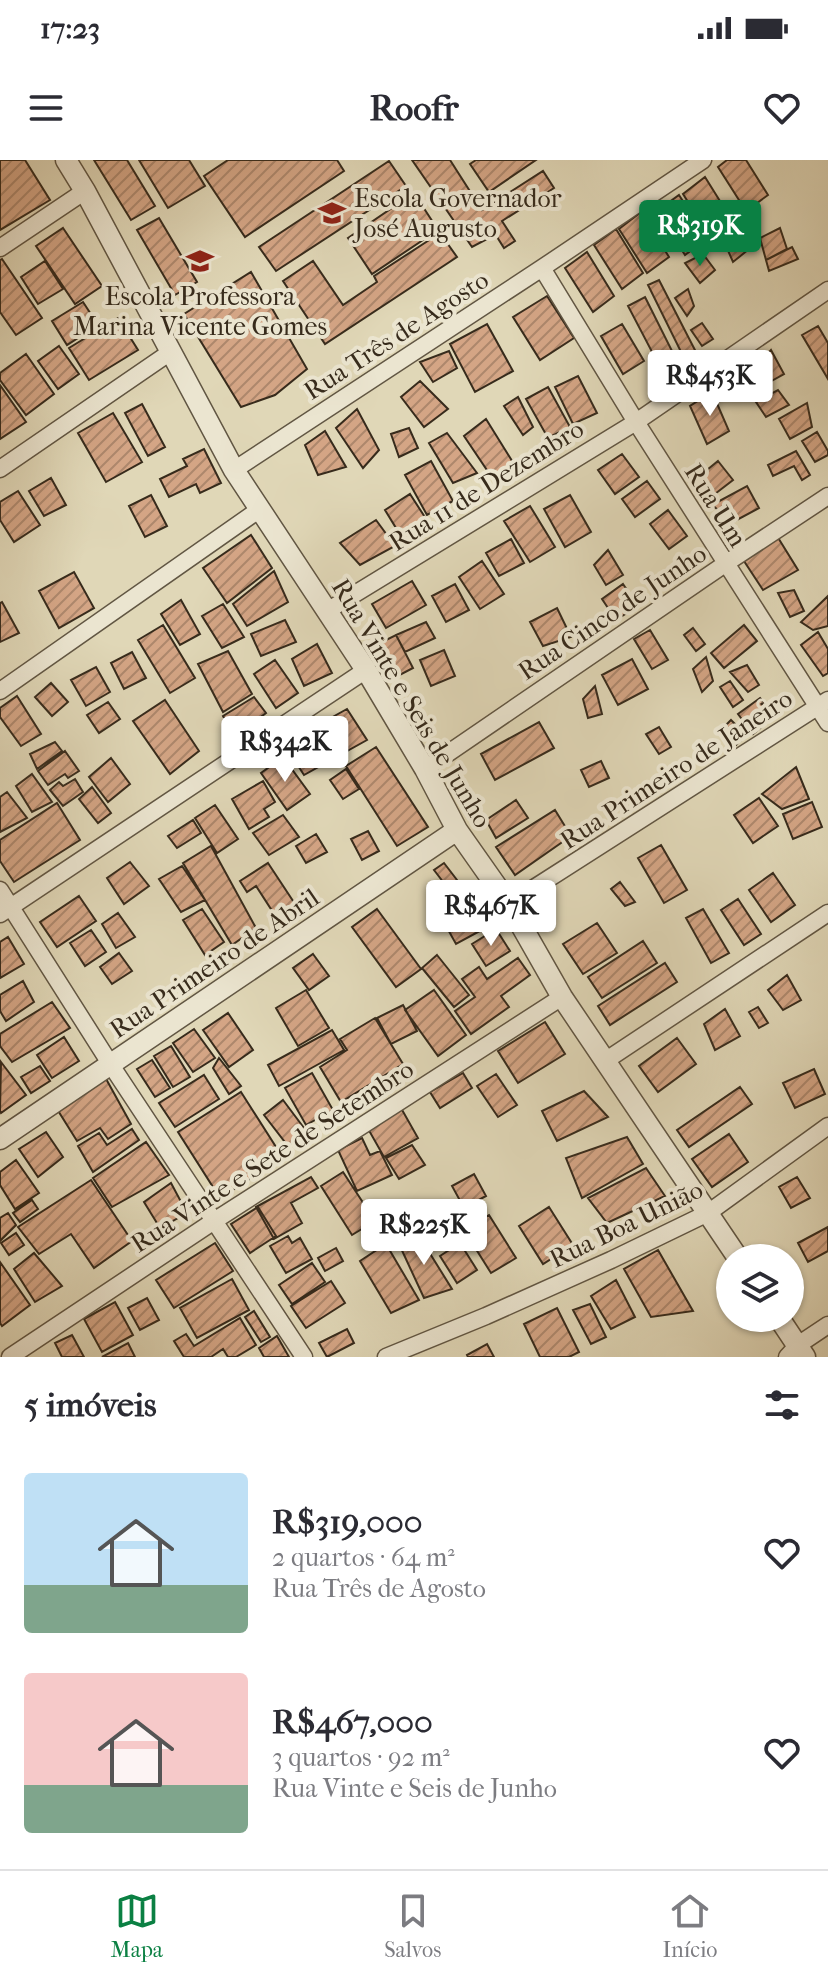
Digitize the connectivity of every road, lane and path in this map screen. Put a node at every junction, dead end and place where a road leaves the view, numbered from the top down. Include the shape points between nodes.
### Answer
1 (66, 160) edge
2 (703, 160) edge
3 (85, 191) junction
4 (0, 248) edge
5 (542, 268) junction
6 (828, 290) edge
7 (172, 351) junction
8 (636, 422) junction
9 (0, 469) edge
10 (234, 470) junction
11 (828, 496) edge
12 (260, 509) junction
13 (725, 564) junction
14 (327, 611) junction
15 (366, 670) junction
16 (0, 691) edge
17 (823, 703) edge
18 (828, 723) edge
19 (425, 769) junction
20 (457, 830) junction
21 (0, 890) edge
22 (509, 904) junction
23 (6, 911) edge
24 (828, 913) edge
25 (562, 997) junction
26 (605, 1061) junction
27 (111, 1065) junction
28 (828, 1126) edge
29 (0, 1139) edge
30 (708, 1213) junction
31 (214, 1221) junction
32 (729, 1244) edge
33 (828, 1325) edge
34 (786, 1332) edge
35 (796, 1353) edge
36 (10, 1357) edge
37 (304, 1357) edge
38 (386, 1357) edge

1 - 3 street, Rua Vinte e Seis de Junho
2 - 5 street, Rua Três de Agosto
3 - 4 street
3 - 7 street, Rua Vinte e Seis de Junho
5 - 8 street, Rua Um
5 - 10 street, Rua Três de Agosto
6 - 8 street, Rua 11 de Dezembro
7 - 9 street
7 - 10 street, Rua Vinte e Seis de Junho
8 - 13 street, Rua Um
8 - 14 street, Rua 11 de Dezembro
10 - 12 street, Rua Vinte e Seis de Junho
11 - 13 street, Rua Cinco de Junho
12 - 14 street, Rua Vinte e Seis de Junho
12 - 16 street
13 - 17 street, Rua Um
13 - 19 street, Rua Cinco de Junho
14 - 15 street, Rua Vinte e Seis de Junho
15 - 19 street, Rua Vinte e Seis de Junho
15 - 23 street
17 - 18 street, Rua Um
17 - 22 street, Rua Primeiro de Janeiro
19 - 20 street, Rua Vinte e Seis de Junho
20 - 22 street, Rua Vinte e Seis de Junho
20 - 27 street, Rua Primeiro de Abril
21 - 23 street
22 - 25 street, Rua Vinte e Seis de Junho
23 - 27 street
24 - 26 street
25 - 26 street, Rua Vinte e Seis de Junho
25 - 31 street, Rua Vinte e Sete de Setembro
26 - 30 street, Rua Vinte e Seis de Junho
27 - 29 street, Rua Primeiro de Abril
27 - 31 street
28 - 30 street, Rua Boa União
30 - 32 street, Rua Vinte e Seis de Junho
30 - 38 street, Rua Boa União
31 - 36 street, Rua Vinte e Sete de Setembro
31 - 37 street
33 - 35 street
34 - 35 street

